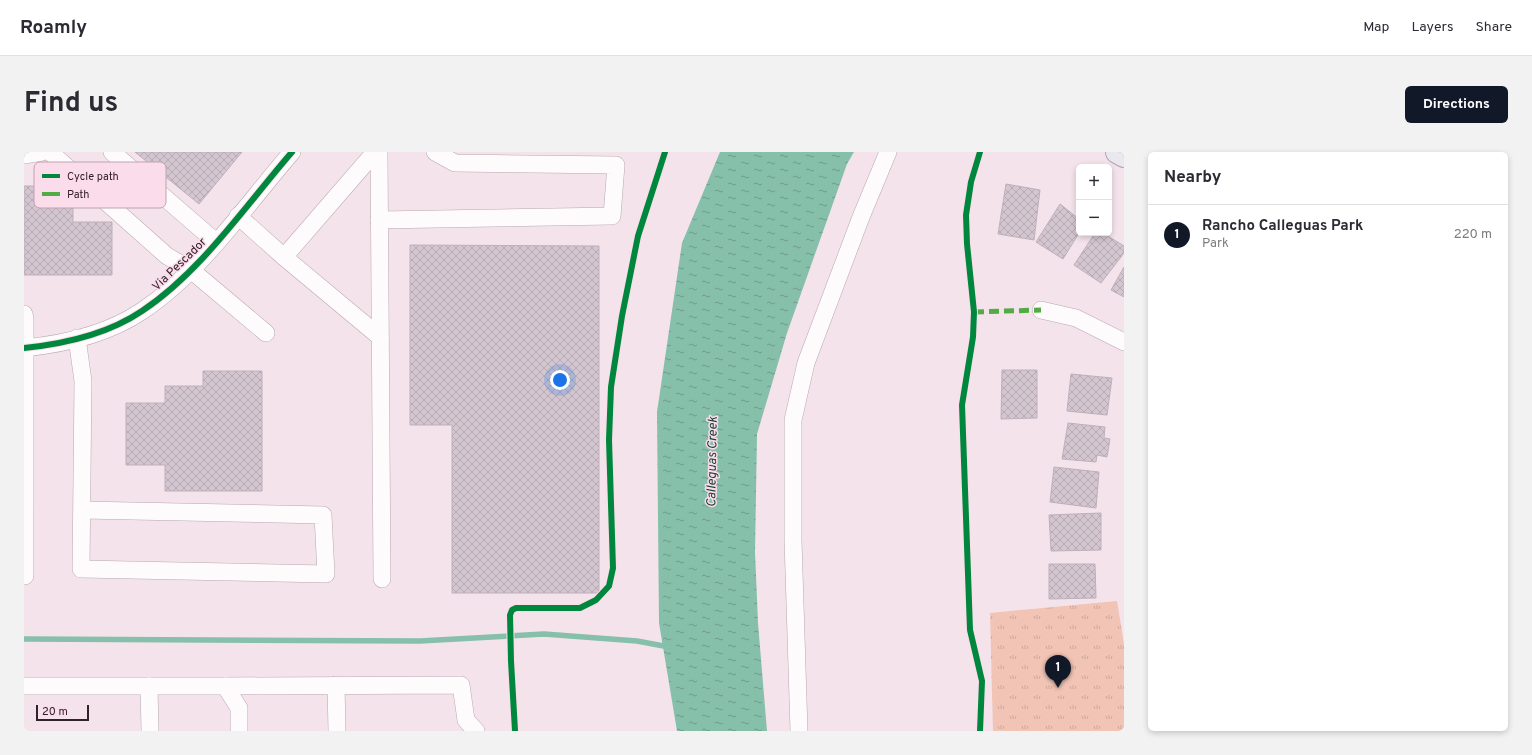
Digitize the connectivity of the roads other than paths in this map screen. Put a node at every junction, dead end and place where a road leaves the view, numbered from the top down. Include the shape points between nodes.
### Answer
1 (42, 152) edge
2 (50, 152) edge
3 (112, 152) edge
4 (292, 152) edge
5 (375, 152) edge
6 (379, 152) edge
7 (435, 152) edge
8 (888, 152) edge
9 (1117, 152) edge
10 (24, 155) edge
11 (1124, 156) edge
12 (61, 162) edge
13 (124, 162) edge
14 (166, 199) edge
15 (113, 208) edge
16 (238, 216) junction
17 (380, 220) junction
18 (216, 242) junction
19 (284, 257) junction
20 (191, 270) junction
21 (1041, 310) dead end
22 (24, 314) edge
23 (266, 333) dead end
24 (380, 337) junction
25 (77, 338) junction
26 (1124, 342) edge
27 (25, 348) edge
28 (82, 510) junction
29 (24, 576) edge
30 (382, 579) dead end
31 (24, 686) edge
32 (149, 686) junction
33 (225, 686) junction
34 (336, 686) junction
35 (150, 731) edge
36 (239, 731) edge
37 (337, 731) edge
38 (476, 731) edge
39 (799, 731) edge

1 - 10 street
2 - 12 street
3 - 13 street
4 - 16 street, Via Pescador
5 - 19 street
6 - 17 street
7 - 17 street via 455,163 616,165 612,216
8 - 39 street via 806,363 793,420 793,540
9 - 11 main road
14 - 18 street
15 - 20 street via 167,256
16 - 18 street, Via Pescador
16 - 19 street
17 - 24 street
18 - 20 street, Via Pescador
19 - 24 street
20 - 23 street
20 - 25 street, Via Pescador via 141,312 118,324
21 - 26 street via 1076,318
22 - 27 street
24 - 30 street
25 - 27 street, Via Pescador
25 - 28 street via 83,381
27 - 29 street
28 - 28 street via 81,569 326,574 323,514
31 - 32 street
32 - 33 street
32 - 35 street
33 - 34 street
33 - 36 street via 239,708
34 - 37 street
34 - 38 street via 461,685 466,720

